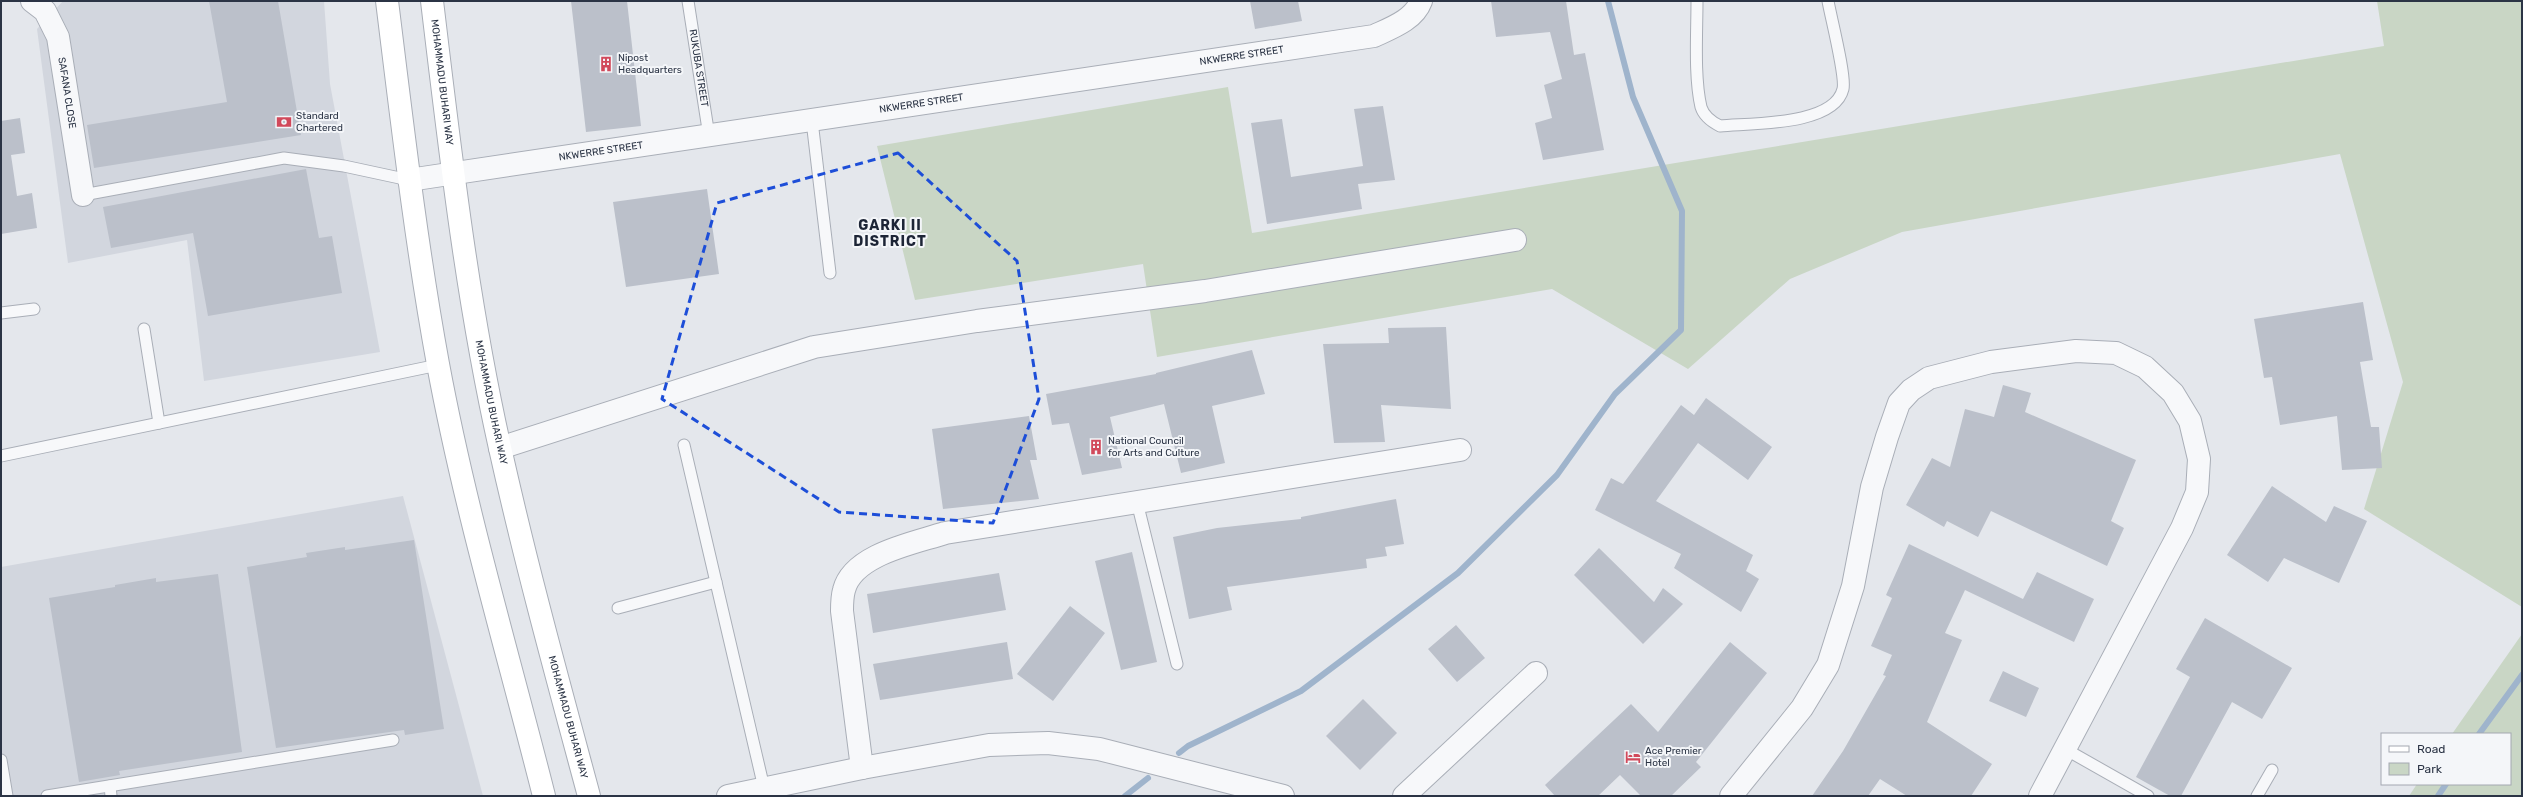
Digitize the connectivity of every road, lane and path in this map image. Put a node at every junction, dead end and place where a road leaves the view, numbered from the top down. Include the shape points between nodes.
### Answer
1 (387, 1) edge
2 (432, 1) edge
3 (688, 1) edge
4 (1421, 1) edge
5 (1697, 1) edge
6 (1828, 1) edge
7 (44, 4) edge
8 (812, 120) junction
9 (709, 136) junction
10 (452, 174) junction
11 (409, 180) junction
12 (83, 195) joint
13 (1515, 240) dead end
14 (830, 273) dead end
15 (34, 309) dead end
16 (1, 313) edge
17 (144, 329) dead end
18 (438, 365) junction
19 (159, 423) junction
20 (684, 445) dead end
21 (500, 448) junction
22 (1460, 450) dead end
23 (1, 456) edge
24 (1136, 502) junction
25 (716, 582) junction
26 (618, 608) dead end
27 (1177, 664) dead end
28 (1536, 673) dead end
29 (393, 740) dead end
30 (2066, 748) junction
31 (1, 760) edge
32 (862, 768) junction
33 (2272, 770) dead end
34 (764, 788) junction
35 (110, 791) edge
36 (8, 796) edge
37 (47, 796) edge
38 (544, 796) edge
39 (589, 796) edge
40 (728, 796) edge
41 (1283, 796) edge
42 (1404, 796) edge
43 (1732, 796) edge
44 (2040, 796) edge
45 (2148, 796) edge
46 (2257, 796) edge

1 - 11 main road
2 - 10 main road, MOHAMMADU BUHARI WAY
3 - 9 lane, RUKUBA STREET
4 - 8 street, NKWERRE STREET via 1418,8 1399,24 1374,36
5 - 6 lane via 1697,53 1702,108 1710,122 1720,126 1808,118 1833,106 1843,89
7 - 12 street, SAFANA CLOSE via 58,37
8 - 9 street, NKWERRE STREET
8 - 14 lane
9 - 10 street, NKWERRE STREET
10 - 11 street, NKWERRE STREET
10 - 21 main road, MOHAMMADU BUHARI WAY
11 - 12 lane via 344,166 284,158
11 - 18 main road
13 - 21 street via 1235,286 977,321 814,347
15 - 16 lane
17 - 19 lane
18 - 19 lane
18 - 38 main road via 469,508
19 - 23 lane
20 - 25 lane
21 - 39 main road, MOHAMMADU BUHARI WAY via 538,608
22 - 24 street
24 - 27 lane
24 - 32 street via 946,533 873,557 856,572 844,588 842,612
25 - 26 lane
25 - 34 lane
28 - 42 street
29 - 35 lane
30 - 43 street via 2182,528 2197,492 2199,459 2190,421 2173,393 2145,367 2116,353 2076,351 1991,362 1929,378 1911,390 1899,403 1872,487 1853,586 1828,665 1802,708
30 - 44 street
30 - 45 lane
31 - 36 lane
32 - 34 street
32 - 41 street via 989,745 1048,743 1099,749
33 - 46 lane
34 - 40 street
35 - 37 lane

